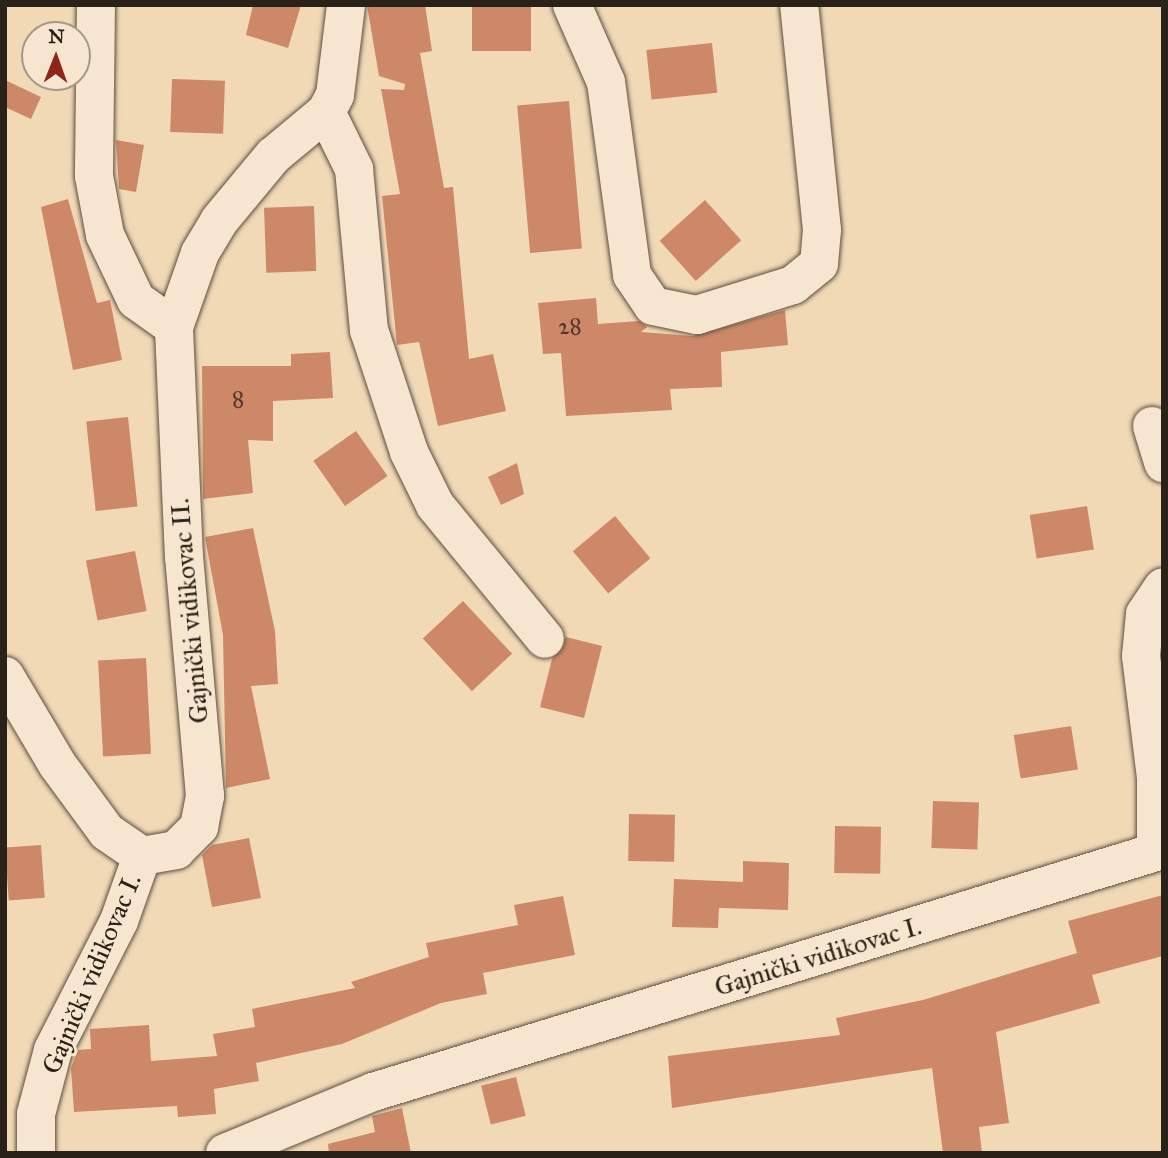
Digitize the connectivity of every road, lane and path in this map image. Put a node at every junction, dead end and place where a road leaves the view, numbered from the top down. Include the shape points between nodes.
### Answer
1 (96, 5) edge
2 (346, 5) edge
3 (572, 5) edge
4 (799, 5) edge
5 (326, 112) junction
6 (174, 327) junction
7 (1152, 426) dead end
8 (1163, 463) edge
9 (1163, 587) edge
10 (545, 639) dead end
11 (5, 676) edge
12 (142, 856) junction
13 (36, 1153) edge
14 (225, 1153) edge

1 - 6 street via 94,176 105,235 136,300
2 - 5 street, Gajnički vidikovac II. via 341,74
3 - 4 street via 606,82 632,275 653,306 697,315 793,285 819,264 821,218
5 - 6 street, Gajnički vidikovac II. via 273,156 219,220 200,253
5 - 10 street via 354,169 369,330 409,452 442,515
6 - 12 street, Gajnički vidikovac II. via 184,544 205,796 199,827 176,850
7 - 8 street
9 - 14 street, Gajnički vidikovac I. via 1145,614 1141,656 1156,778 1156,852 373,1092
11 - 12 street, Gajnički vidikovac I. via 57,764 107,832
12 - 13 street, Gajnički vidikovac I. via 119,921 53,1050 36,1114

